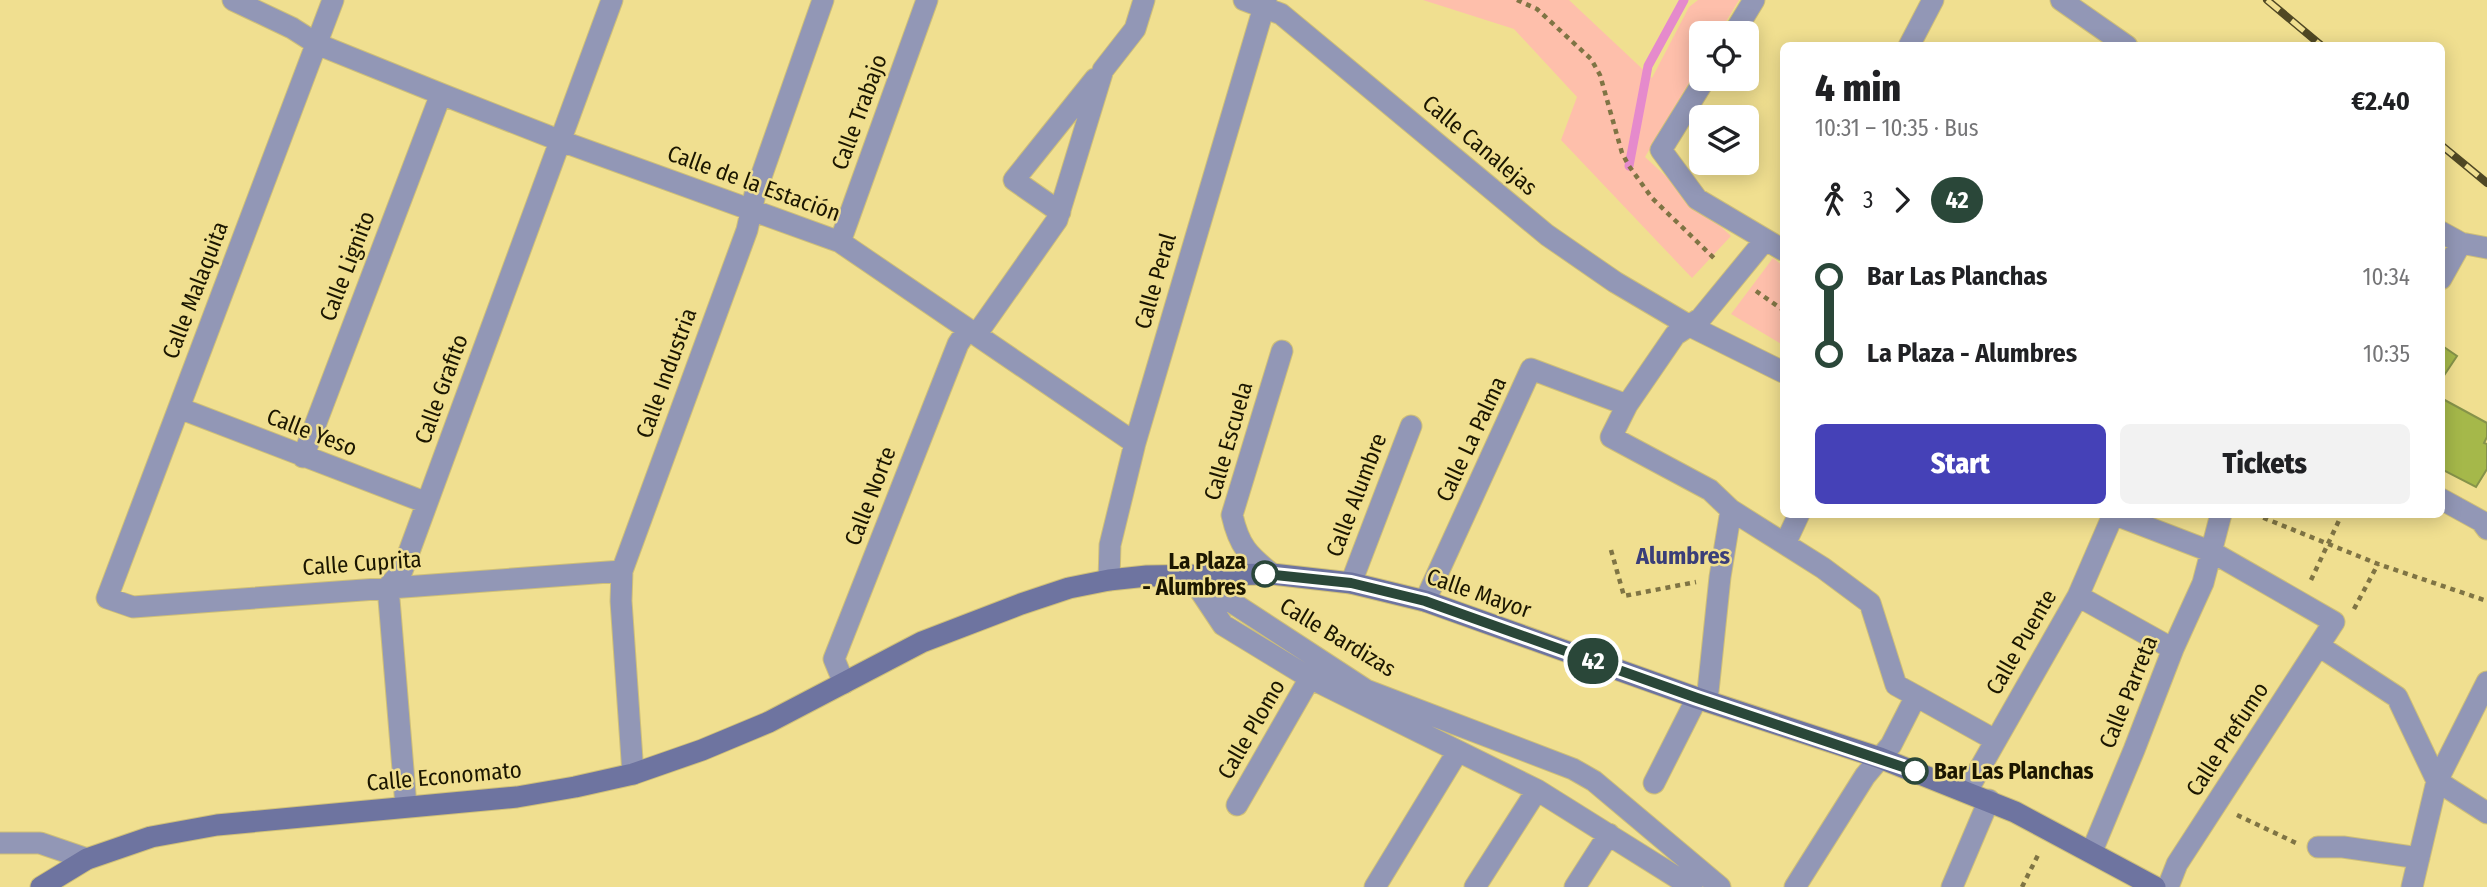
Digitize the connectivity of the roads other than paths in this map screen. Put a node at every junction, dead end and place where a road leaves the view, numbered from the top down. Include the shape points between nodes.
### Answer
1 (233, 0) edge
2 (333, 0) edge
3 (612, 0) edge
4 (823, 0) edge
5 (927, 0) edge
6 (1144, 0) edge
7 (1754, 0) edge
8 (1933, 0) edge
9 (2061, 0) edge
10 (1258, 2) edge
11 (1741, 21) edge
12 (1911, 42) edge
13 (2121, 42) edge
14 (317, 44) junction
15 (1103, 70) junction
16 (1698, 91) edge
17 (441, 94) junction
18 (561, 141) junction
19 (752, 210) junction
20 (1060, 212) junction
21 (2445, 234) edge
22 (840, 242) junction
23 (2461, 243) junction
24 (1774, 245) edge
25 (2487, 248) edge
26 (2445, 272) edge
27 (1688, 326) junction
28 (972, 332) junction
29 (1282, 351) dead end
30 (1780, 371) edge
31 (1627, 405) junction
32 (179, 408) junction
33 (1411, 426) dead end
34 (1135, 443) junction
35 (303, 457) junction
36 (2445, 501) edge
37 (427, 503) junction
38 (1731, 510) junction
39 (1797, 518) edge
40 (2112, 518) edge
41 (2121, 518) edge
42 (2220, 518) edge
43 (2485, 520) edge
44 (1785, 544) junction
45 (2212, 552) junction
46 (622, 571) junction
47 (1272, 574) junction
48 (1190, 575) junction
49 (1109, 579) junction
50 (1351, 583) junction
51 (388, 587) junction
52 (2078, 596) junction
53 (107, 598) joint
54 (1425, 601) junction
55 (2319, 646) junction
56 (2173, 649) junction
57 (1310, 678) junction
58 (2487, 682) edge
59 (844, 683) junction
60 (1916, 696) junction
61 (1702, 700) junction
62 (1995, 740) junction
63 (1458, 751) junction
64 (1880, 758) junction
65 (633, 774) junction
66 (2437, 781) junction
67 (1654, 783) dead end
68 (1537, 790) junction
69 (1967, 791) junction
70 (1989, 800) junction
71 (406, 806) junction
72 (1237, 806) dead end
73 (2487, 813) edge
74 (1609, 834) junction
75 (0, 844) edge
76 (2312, 846) road end
77 (2092, 851) junction
78 (2419, 858) junction
79 (88, 859) junction
80 (1685, 885) edge
81 (41, 887) edge
82 (1375, 887) edge
83 (1475, 887) edge
84 (1575, 887) edge
85 (1720, 887) edge
86 (1795, 887) edge
87 (1952, 887) edge
88 (2155, 887) edge
89 (2168, 887) edge
90 (2412, 887) edge

1 - 14 street, Calle de la Estación
2 - 14 street, Calle Malaquita
3 - 18 street, Calle Grafito
4 - 19 street, Calle Industria
5 - 22 street, Calle Trabajo
6 - 15 street via 1135,29
7 - 11 street
8 - 12 street
9 - 13 street
10 - 27 street, Calle Canalejas via 1281,14 1547,235
10 - 34 street, Calle Peral
14 - 17 street, Calle de la Estación
14 - 32 street, Calle Malaquita
15 - 20 street, Calle Norte
15 - 20 street via 1014,180
16 - 24 street via 1661,150 1697,199
17 - 18 street, Calle de la Estación
17 - 35 street, Calle Lignito
18 - 19 street, Calle de la Estación
18 - 37 street, Calle Grafito
19 - 22 street, Calle de la Estación
19 - 46 street, Calle Industria
20 - 28 street, Calle Norte
21 - 23 street
22 - 28 street, Calle de la Estación
23 - 25 street
23 - 26 street
24 - 27 street
27 - 30 street, Calle Canalejas
27 - 31 street via 1675,335
28 - 34 street, Calle de la Estación
28 - 59 street, Calle Norte via 958,344 834,659
29 - 47 street, Calle Escuela via 1232,515 1248,554
31 - 38 street via 1611,437 1710,490
31 - 54 street, Calle La Palma via 1531,369
32 - 35 street, Calle Yeso
32 - 53 street, Calle Malaquita
33 - 50 street, Calle Alumbre
34 - 49 street, Calle Peral via 1110,545
35 - 37 street, Calle Yeso
36 - 43 street
37 - 51 street, Calle Grafito via 401,571
38 - 44 street
38 - 61 street
39 - 44 street
40 - 52 street, Calle Puente
41 - 45 street
42 - 45 street, Calle Parreta
44 - 60 street via 1870,603 1896,685
45 - 55 street, Calle Prefumo via 2343,617
45 - 56 street, Calle Parreta
46 - 51 street, Calle Cuprita
46 - 65 street, Calle Industria
47 - 48 street, Calle Mayor
47 - 50 street, Calle Mayor
48 - 49 street, Calle Mayor
48 - 57 street, Calle Bardizas via 1223,625
48 - 85 street, Calle Bardizas via 1366,690 1594,781
49 - 59 street, Calle Mayor via 1009,608 922,642
50 - 54 street, Calle Mayor
51 - 53 street, Calle Cuprita via 133,607
51 - 71 street
52 - 56 street
52 - 62 street, Calle Puente
54 - 61 street, Calle Mayor
55 - 66 street via 2398,697
55 - 89 street, Calle Prefumo via 2177,864
56 - 77 street, Calle Parreta
57 - 63 street, Calle Bardizas
57 - 72 street, Calle Plomo
58 - 66 street
59 - 65 street, Calle Economato via 769,722
60 - 62 street
60 - 64 street
61 - 64 street, Calle Mayor
61 - 67 street
62 - 69 street, Calle Puente
63 - 68 street, Calle Bardizas
63 - 82 street
64 - 69 street, Calle Mayor
64 - 86 street
65 - 71 street, Calle Economato via 517,797
66 - 73 street
66 - 78 street
68 - 74 street, Calle Bardizas
68 - 83 street
69 - 70 street, Calle Mayor
70 - 77 street, Calle Mayor
70 - 87 street
71 - 79 street, Calle Economato via 217,825 151,837
74 - 80 street, Calle Bardizas
74 - 84 street
75 - 79 street via 40,843
76 - 78 street
77 - 88 street, Calle Mayor
78 - 90 street
79 - 81 street, Calle Economato

